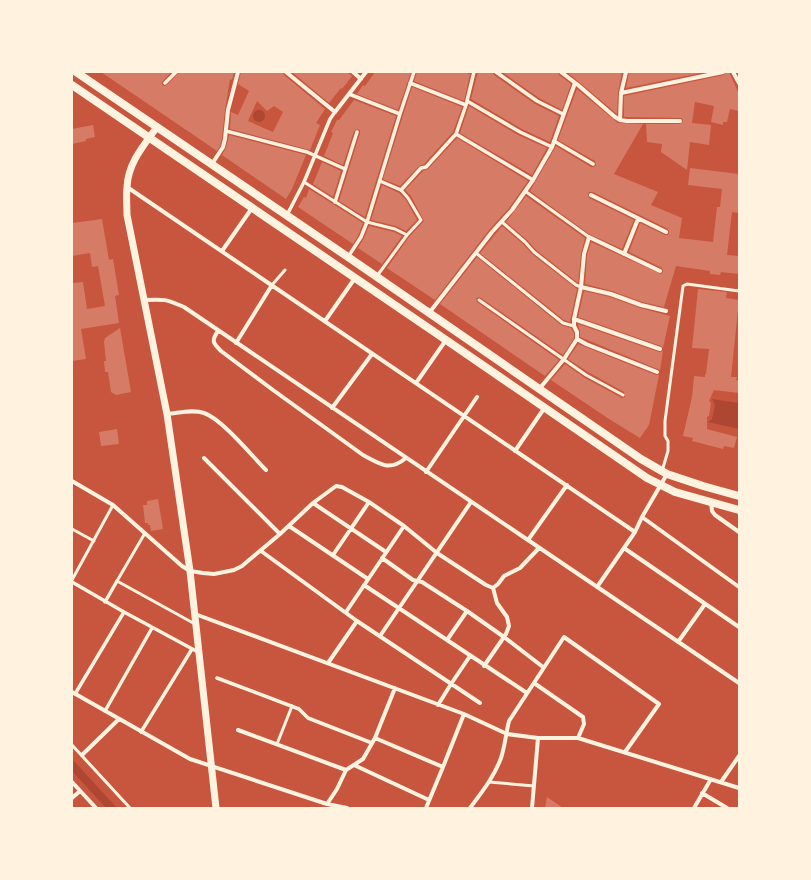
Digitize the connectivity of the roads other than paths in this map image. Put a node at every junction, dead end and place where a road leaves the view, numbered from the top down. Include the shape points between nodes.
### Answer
1 (76, 72) edge
2 (176, 72) edge
3 (238, 72) edge
4 (286, 72) edge
5 (353, 72) edge
6 (366, 72) edge
7 (414, 72) edge
8 (474, 72) edge
9 (496, 72) edge
10 (561, 72) edge
11 (626, 72) edge
12 (723, 72) edge
13 (733, 72) edge
14 (361, 79) junction
15 (575, 82) junction
16 (165, 83) dead end
17 (410, 83) junction
18 (739, 83) edge
19 (72, 85) edge
20 (621, 93) junction
21 (349, 94) junction
22 (466, 103) junction
23 (335, 112) junction
24 (400, 114) junction
25 (563, 114) junction
26 (620, 120) junction
27 (680, 121) dead end
28 (157, 127) junction
29 (226, 131) junction
30 (357, 132) dead end
31 (456, 134) junction
32 (150, 137) junction
33 (554, 141) junction
34 (552, 147) junction
35 (316, 155) junction
36 (212, 164) junction
37 (593, 164) dead end
38 (345, 169) junction
39 (533, 180) junction
40 (380, 181) junction
41 (304, 182) junction
42 (126, 187) junction
43 (401, 190) junction
44 (525, 191) junction
45 (591, 195) dead end
46 (335, 202) junction
47 (252, 208) junction
48 (287, 215) junction
49 (638, 219) junction
50 (366, 222) junction
51 (502, 222) junction
52 (666, 232) dead end
53 (406, 235) junction
54 (589, 237) junction
55 (222, 252) junction
56 (476, 253) junction
57 (624, 254) junction
58 (348, 257) junction
59 (285, 270) dead end
60 (660, 271) dead end
61 (377, 276) junction
62 (355, 278) junction
63 (272, 286) junction
64 (581, 287) junction
65 (739, 291) edge
66 (144, 300) junction
67 (479, 300) dead end
68 (666, 311) dead end
69 (429, 313) junction
70 (574, 319) junction
71 (325, 321) junction
72 (574, 326) junction
73 (218, 331) junction
74 (447, 339) junction
75 (577, 339) junction
76 (236, 342) junction
77 (660, 349) dead end
78 (372, 354) junction
79 (564, 359) junction
80 (657, 372) dead end
81 (416, 383) junction
82 (540, 388) junction
83 (623, 396) dead end
84 (477, 397) dead end
85 (545, 407) junction
86 (332, 408) junction
87 (167, 414) junction
88 (465, 416) junction
89 (516, 451) junction
90 (204, 458) dead end
91 (406, 458) junction
92 (266, 470) dead end
93 (426, 472) junction
94 (664, 472) junction
95 (72, 480) edge
96 (567, 485) junction
97 (661, 485) junction
98 (739, 496) edge
99 (369, 502) junction
100 (471, 502) junction
101 (711, 502) junction
102 (313, 503) junction
103 (113, 505) junction
104 (739, 510) edge
105 (642, 517) junction
106 (289, 526) junction
107 (404, 526) junction
108 (72, 529) edge
109 (351, 529) junction
110 (635, 532) junction
111 (739, 532) edge
112 (145, 533) junction
113 (280, 534) junction
114 (528, 540) junction
115 (94, 541) junction
116 (539, 548) junction
117 (624, 548) junction
118 (261, 551) junction
119 (386, 552) junction
120 (438, 553) junction
121 (333, 555) junction
122 (382, 558) junction
123 (190, 571) junction
124 (368, 579) junction
125 (72, 581) edge
126 (117, 581) junction
127 (418, 581) junction
128 (364, 585) junction
129 (597, 587) junction
130 (739, 587) edge
131 (493, 588) junction
132 (106, 602) junction
133 (705, 604) junction
134 (399, 609) junction
135 (467, 611) junction
136 (124, 612) junction
137 (346, 612) junction
138 (194, 614) junction
139 (357, 621) junction
140 (195, 624) junction
141 (739, 627) edge
142 (152, 628) junction
143 (380, 636) junction
144 (504, 637) junction
145 (447, 640) junction
146 (678, 642) junction
147 (195, 651) junction
148 (470, 656) junction
149 (328, 663) junction
150 (484, 666) junction
151 (543, 668) junction
152 (217, 678) dead end
153 (534, 683) junction
154 (739, 683) edge
155 (451, 684) junction
156 (395, 688) junction
157 (73, 693) edge
158 (527, 694) junction
159 (480, 703) dead end
160 (438, 705) junction
161 (292, 706) junction
162 (105, 711) junction
163 (464, 714) junction
164 (119, 719) junction
165 (238, 730) dead end
166 (141, 732) junction
167 (507, 734) junction
168 (375, 738) junction
169 (538, 738) junction
170 (578, 738) junction
171 (372, 743) junction
172 (277, 744) junction
173 (72, 745) edge
174 (625, 752) junction
175 (82, 755) junction
176 (739, 756) edge
177 (354, 765) junction
178 (211, 766) junction
179 (444, 767) junction
180 (346, 770) junction
181 (711, 779) junction
182 (72, 782) edge
183 (490, 782) junction
184 (721, 782) junction
185 (534, 786) junction
186 (739, 788) edge
187 (80, 791) junction
188 (702, 793) junction
189 (72, 798) edge
190 (429, 800) junction
191 (327, 804) junction
192 (96, 808) edge
193 (130, 808) edge
194 (216, 808) edge
195 (347, 808) edge
196 (426, 808) edge
197 (470, 808) edge
198 (532, 808) edge
199 (694, 808) edge
200 (727, 808) edge

1 - 28 main road
2 - 16 street
3 - 29 street via 228,110
4 - 23 street
5 - 14 street
6 - 14 street
7 - 17 street
8 - 22 street
9 - 25 street via 537,101
10 - 15 street
11 - 20 street
12 - 20 street
13 - 18 street
14 - 21 street
15 - 25 street
15 - 26 street
17 - 22 street
17 - 24 street
19 - 32 main road
20 - 26 street
21 - 23 street
21 - 24 street
22 - 31 street
22 - 34 street
23 - 35 street
24 - 40 street
25 - 33 street
26 - 27 street
28 - 32 street
28 - 36 main road
29 - 35 street
29 - 36 street via 223,147
30 - 38 street
31 - 39 street
31 - 43 street
32 - 42 street via 133,163
32 - 47 main road
33 - 34 street
33 - 37 street
34 - 39 street
35 - 38 street
35 - 41 street
36 - 48 main road
38 - 46 street
39 - 44 street
40 - 43 lane
40 - 50 street
41 - 46 lane
41 - 48 street
42 - 55 street
42 - 66 street via 127,215
43 - 53 lane via 421,220
44 - 51 street
44 - 54 lane
45 - 49 street
46 - 50 lane
47 - 55 street
47 - 62 main road
48 - 58 main road
49 - 52 street
49 - 57 street
50 - 53 lane via 396,229
50 - 58 street via 361,237
51 - 56 street
51 - 64 lane via 534,252
53 - 61 lane
54 - 57 street
54 - 64 street via 584,254
55 - 63 street
56 - 69 street
56 - 72 lane via 563,323
57 - 60 street
58 - 61 main road
59 - 63 lane
61 - 69 main road
62 - 71 street
62 - 74 main road
63 - 71 street
63 - 76 street
64 - 68 street
64 - 70 street
65 - 94 lane via 687,284 683,286 665,421 664,432 668,441 668,451
66 - 73 street via 169,300 184,307
66 - 87 street
67 - 79 lane
69 - 82 main road
70 - 72 street
70 - 77 street
71 - 78 street
72 - 75 street
73 - 76 street
73 - 91 street via 214,341 221,351 363,455 378,463 389,465 399,464
74 - 81 street
74 - 85 main road
75 - 79 street
75 - 80 street
76 - 86 street
78 - 81 street
78 - 86 street
79 - 82 street
79 - 83 lane
81 - 88 street
82 - 94 main road via 641,459
84 - 88 street
85 - 89 street
85 - 97 main road via 647,478
86 - 91 street
87 - 92 street via 189,411 204,413 218,421
87 - 123 street
88 - 89 street
88 - 93 street
89 - 96 street
90 - 113 street
91 - 93 street
93 - 100 street
94 - 97 street
94 - 98 main road
95 - 103 street
96 - 110 street
96 - 114 street
97 - 101 main road via 675,492
97 - 105 street
99 - 102 street via 336,486
99 - 107 street
99 - 109 street
100 - 114 street
100 - 120 street
101 - 104 main road
101 - 111 street via 714,515
102 - 106 street
102 - 109 street
103 - 112 street
103 - 115 lane
105 - 110 street
105 - 130 street
106 - 113 street
106 - 121 street
107 - 119 street
107 - 120 street
108 - 115 lane
109 - 119 street
109 - 121 street
110 - 117 street
112 - 123 street
112 - 126 lane
113 - 118 street
114 - 116 street
115 - 125 lane
116 - 129 street
116 - 131 street via 520,568 504,576
117 - 129 street
117 - 133 street
118 - 123 street via 234,570 214,574
118 - 137 street
119 - 122 street
120 - 127 street
120 - 131 street via 486,586
121 - 124 street
122 - 124 street
122 - 127 street
123 - 138 street
124 - 128 street
125 - 132 street
126 - 132 street
126 - 140 lane
127 - 134 street
127 - 135 street
128 - 134 street
128 - 137 street
129 - 146 street
131 - 144 street via 497,603 509,622 509,630
132 - 136 street
133 - 141 street
133 - 146 street
134 - 143 street
134 - 145 street
135 - 144 street
135 - 145 street
136 - 142 street
136 - 157 street
137 - 139 street
138 - 140 street
138 - 149 street
139 - 143 street
139 - 149 street
140 - 147 street
142 - 147 street
142 - 162 street
143 - 155 street
144 - 150 street
144 - 151 street
145 - 148 street
146 - 154 street
147 - 166 street
147 - 178 street
148 - 150 street
148 - 155 street
149 - 156 street
150 - 158 street
151 - 153 street
151 - 174 street via 564,637 659,704
152 - 161 street
153 - 158 street
153 - 170 street via 583,717 584,724
155 - 159 street
155 - 160 street
156 - 160 street
156 - 168 street
157 - 162 street
158 - 167 street via 509,721
160 - 163 street
161 - 171 street via 308,718
161 - 172 lane
162 - 164 street
163 - 167 street
163 - 179 street
164 - 166 street
164 - 175 street
165 - 172 street
166 - 178 street via 182,756
167 - 169 street
167 - 183 street via 501,758
168 - 171 street
168 - 179 street
169 - 170 street
169 - 185 street
170 - 174 street
171 - 177 street via 363,759
172 - 180 street
173 - 175 lane
174 - 181 street
175 - 193 lane
176 - 184 street
177 - 180 street
177 - 190 street
178 - 191 street
178 - 194 street
179 - 190 street
180 - 191 street
181 - 184 street
181 - 188 street
182 - 187 street
183 - 185 lane
183 - 197 street
184 - 186 street
185 - 198 street
187 - 189 street
187 - 192 street
188 - 199 street
188 - 200 street
190 - 196 street
191 - 195 street

